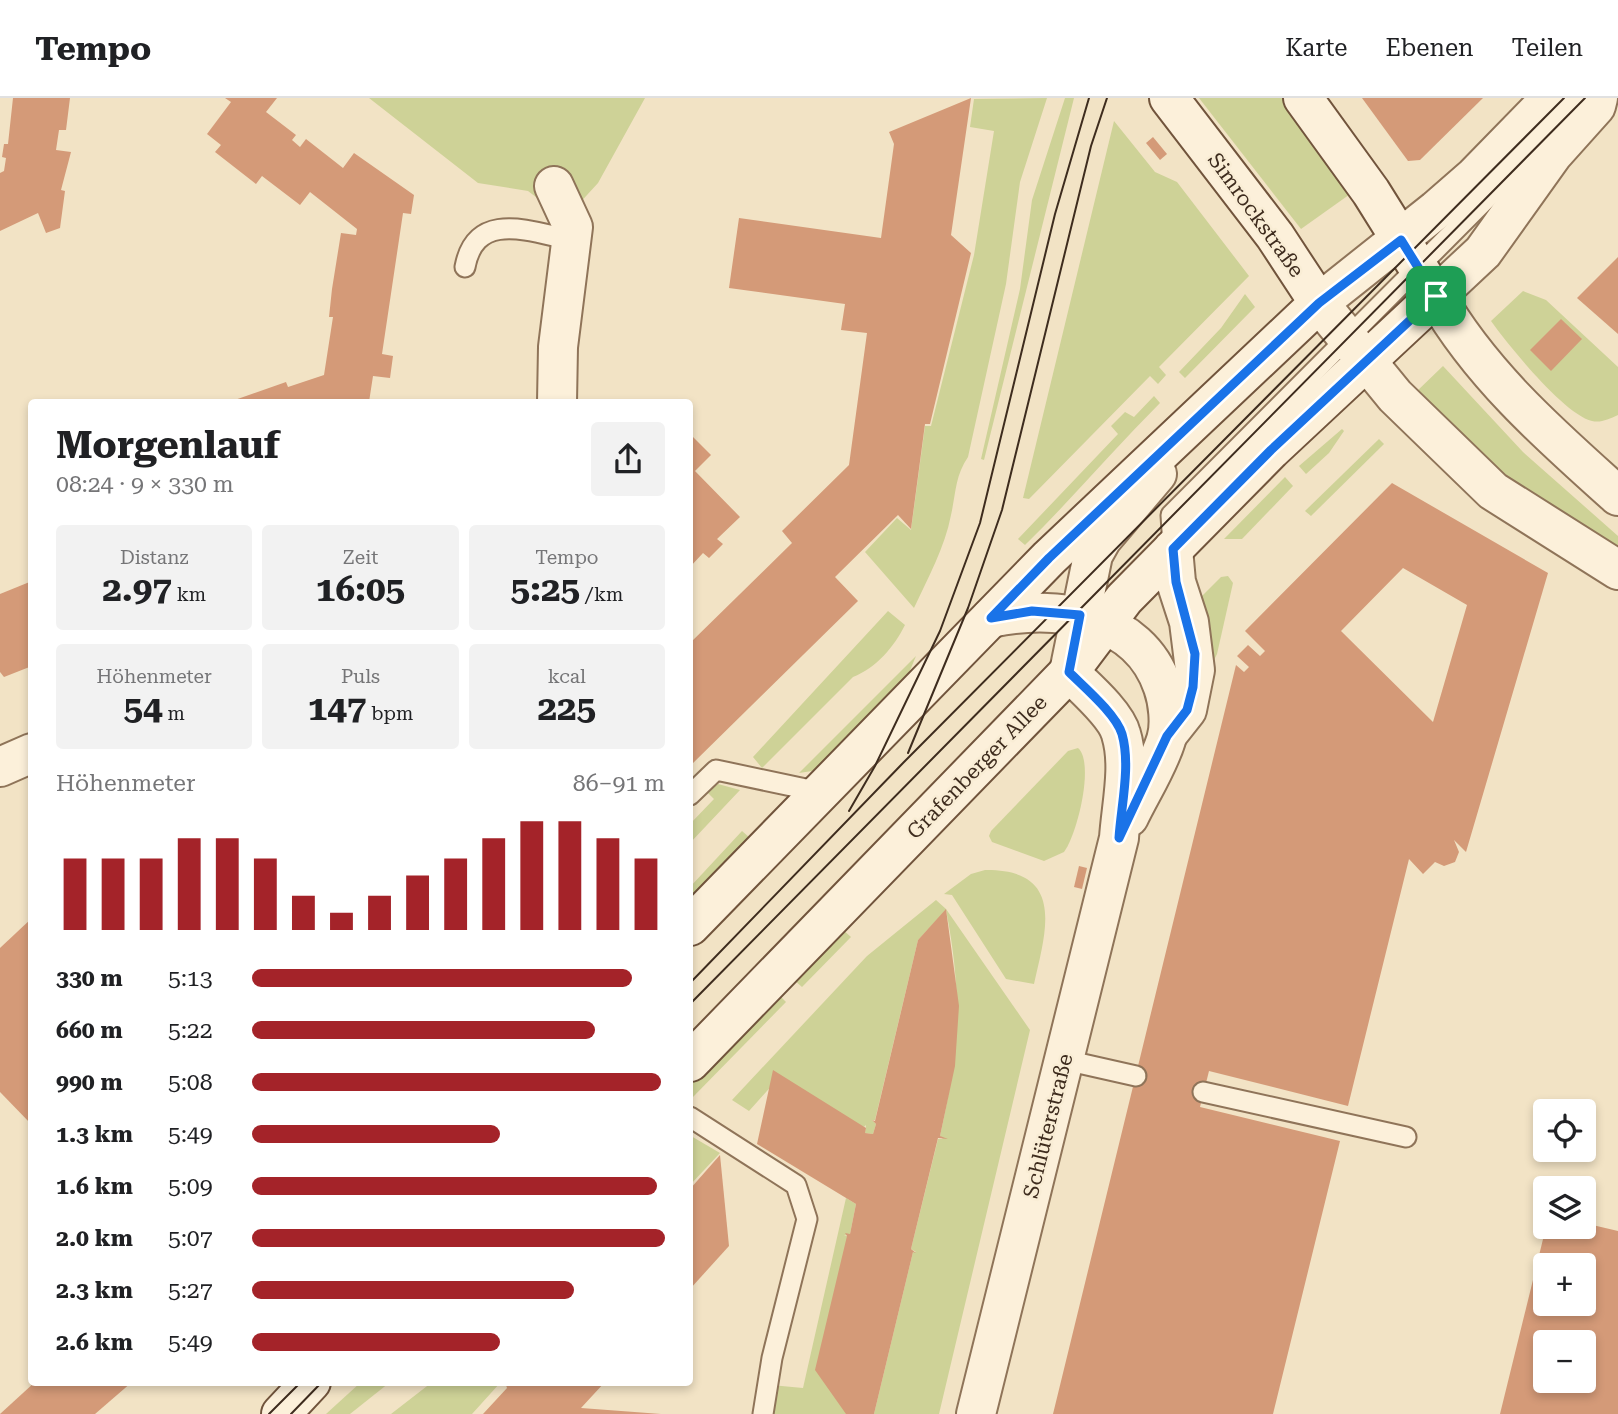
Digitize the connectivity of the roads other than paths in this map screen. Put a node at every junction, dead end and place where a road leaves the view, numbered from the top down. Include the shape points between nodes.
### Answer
1 (1169, 98) edge
2 (1303, 98) edge
3 (1551, 98) edge
4 (1577, 98) edge
5 (1598, 98) edge
6 (554, 186) dead end
7 (572, 240) junction
8 (1418, 266) junction
9 (466, 267) dead end
10 (1319, 303) junction
11 (1352, 345) junction
12 (557, 399) edge
13 (1214, 404) junction
14 (1618, 496) edge
15 (1173, 549) junction
16 (1618, 570) edge
17 (991, 618) junction
18 (1093, 620) junction
19 (1069, 672) junction
20 (1167, 736) junction
21 (28, 755) edge
22 (0, 767) edge
23 (693, 792) edge
24 (820, 792) junction
25 (1119, 838) junction
26 (693, 923) edge
27 (693, 1059) edge
28 (1065, 1060) junction
29 (1136, 1076) dead end
30 (1203, 1092) dead end
31 (693, 1119) edge
32 (1406, 1137) dead end
33 (307, 1386) edge
34 (281, 1414) edge
35 (763, 1414) edge
36 (976, 1414) edge

1 - 10 street, Simrockstraße via 1275,236
2 - 8 street
3 - 8 street, Grafenberger Allee via 1475,176
4 - 8 lane via 1499,186
5 - 8 street, Grafenberger Allee via 1483,251
6 - 7 street via 573,227
7 - 9 lane via 507,228 493,231 474,243
7 - 12 street via 558,347
8 - 10 street, Grafenberger Allee
8 - 11 street, Grafenberger Allee
8 - 14 street via 1473,354
10 - 11 street, Simrockstraße
10 - 13 street, Grafenberger Allee
11 - 15 street, Grafenberger Allee via 1271,450
11 - 16 street, Simrockstraße via 1424,427 1493,491
13 - 17 street, Grafenberger Allee
13 - 18 street via 1093,555
15 - 18 street, Grafenberger Allee via 1124,599
15 - 20 street, Schlüterstraße via 1195,670 1187,710
17 - 18 street via 1032,611
17 - 24 street, Grafenberger Allee
18 - 19 street, Grafenberger Allee
18 - 20 street, Schlüterstraße via 1141,649 1153,663 1167,698
19 - 25 street, Schlüterstraße via 1121,732 1125,760
19 - 27 street, Grafenberger Allee
20 - 25 street, Schlüterstraße
21 - 22 street
23 - 24 lane via 716,770
24 - 26 street, Grafenberger Allee
25 - 28 street, Schlüterstraße
28 - 29 lane
28 - 36 street, Schlüterstraße
30 - 32 lane
31 - 35 lane via 796,1185 807,1219 772,1358
33 - 34 street

